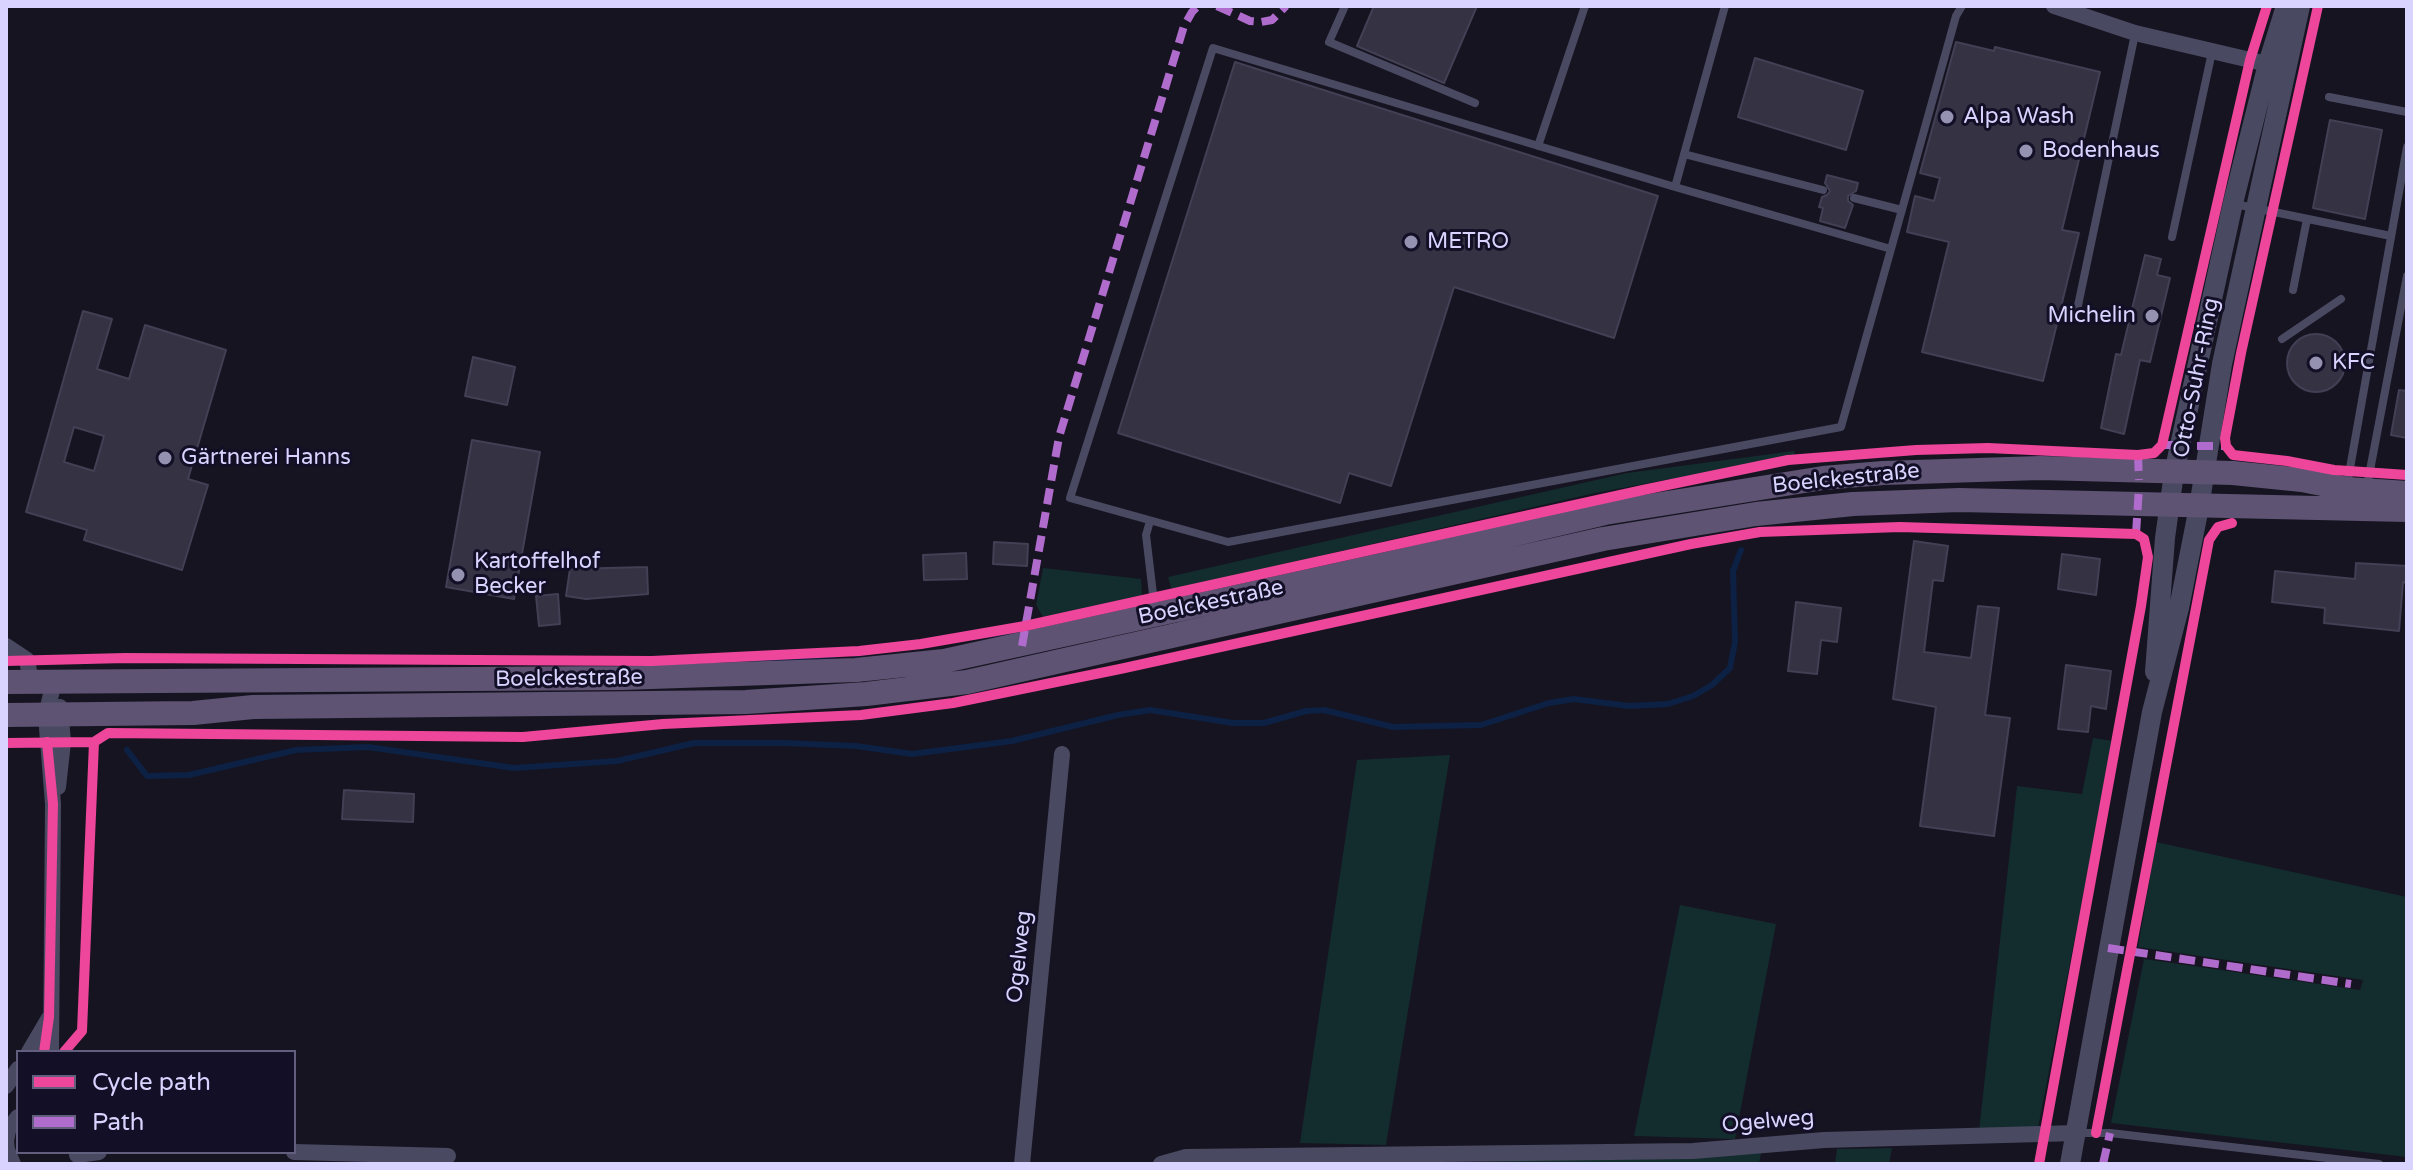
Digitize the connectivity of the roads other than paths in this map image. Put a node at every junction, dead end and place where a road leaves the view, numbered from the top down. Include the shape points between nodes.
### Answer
1 (1345, 6) edge
2 (1585, 6) edge
3 (1725, 6) edge
4 (1962, 6) edge
5 (2286, 6) edge
6 (2300, 6) edge
7 (2057, 7) edge
8 (2135, 33) junction
9 (2212, 52) junction
10 (2268, 64) junction
11 (2288, 69) junction
12 (2329, 97) dead end
13 (1475, 103) dead end
14 (2407, 112) edge
15 (1538, 146) junction
16 (2407, 147) edge
17 (1684, 154) junction
18 (1675, 187) junction
19 (1823, 190) dead end
20 (1854, 198) dead end
21 (2233, 203) junction
22 (2256, 209) junction
23 (1902, 210) junction
24 (2307, 219) junction
25 (2391, 236) junction
26 (2172, 237) dead end
27 (1891, 249) junction
28 (2407, 276) edge
29 (2293, 290) dead end
30 (2341, 299) dead end
31 (2076, 315) dead end
32 (2282, 339) dead end
33 (2174, 473) junction
34 (2204, 473) junction
35 (2357, 490) junction
36 (2407, 493) edge
37 (2169, 505) junction
38 (2199, 507) junction
39 (2407, 510) edge
40 (1150, 521) junction
41 (1156, 615) junction
42 (6, 646) edge
43 (6, 682) edge
44 (43, 682) junction
45 (2152, 712) junction
46 (6, 715) edge
47 (54, 715) junction
48 (1062, 754) dead end
49 (49, 1017) junction
50 (30, 1050) edge
51 (44, 1050) edge
52 (51, 1050) edge
53 (11, 1126) edge
54 (2076, 1133) junction
55 (6, 1150) edge
56 (296, 1152) edge
57 (448, 1156) dead end
58 (13, 1164) edge
59 (1022, 1164) edge
60 (1161, 1164) edge
61 (2070, 1164) edge
62 (2379, 1164) edge

1 - 13 lane via 1329,42
2 - 15 lane
3 - 17 lane
4 - 23 lane
5 - 10 street, Otto-Suhr-Ring
6 - 11 street, Otto-Suhr-Ring
7 - 8 street
8 - 9 street
8 - 31 lane
9 - 10 street
9 - 26 lane
10 - 11 street
10 - 21 street, Otto-Suhr-Ring
11 - 22 street, Otto-Suhr-Ring
12 - 14 lane
15 - 18 lane
15 - 40 lane via 1213,48 1070,498
16 - 25 lane
17 - 18 lane
17 - 19 lane
18 - 27 lane
20 - 23 lane
21 - 22 lane
21 - 33 street, Otto-Suhr-Ring
22 - 24 lane
22 - 34 street, Otto-Suhr-Ring
23 - 27 lane
24 - 25 lane
24 - 29 lane
25 - 35 lane
27 - 40 lane via 1841,427 1228,542
28 - 35 lane
30 - 32 lane
33 - 34 main road, Boelckestraße
33 - 37 street, Otto-Suhr-Ring
33 - 41 main road, Boelckestraße via 1950,469 1823,478 1565,521
34 - 35 main road, Boelckestraße
34 - 38 street, Otto-Suhr-Ring
35 - 36 main road, Boelckestraße
37 - 38 main road, Boelckestraße
37 - 45 street, Otto-Suhr-Ring
37 - 47 main road, Boelckestraße via 1903,501 1756,514 1603,539 967,682 866,694 746,702 253,707
38 - 39 main road, Boelckestraße
38 - 45 street, Otto-Suhr-Ring
40 - 41 lane via 1146,535
41 - 44 main road, Boelckestraße via 944,661 856,670 521,680
42 - 44 street via 27,660
43 - 44 main road, Boelckestraße
44 - 47 street
45 - 54 street, Otto-Suhr-Ring
46 - 47 main road, Boelckestraße
47 - 49 street
48 - 59 street, Ogelweg
49 - 50 street
49 - 51 street
49 - 52 street
53 - 55 street
54 - 60 street, Ogelweg via 1824,1140 1693,1151 1186,1157
54 - 61 street, Otto-Suhr-Ring
54 - 62 lane, Ogelweg
55 - 58 street
56 - 57 street

